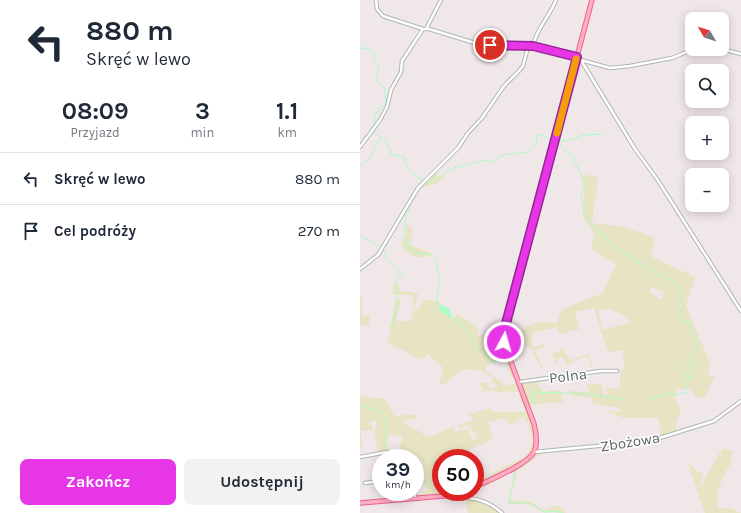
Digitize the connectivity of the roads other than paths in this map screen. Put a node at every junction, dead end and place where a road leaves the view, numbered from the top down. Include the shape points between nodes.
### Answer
1 (376, 0) edge
2 (441, 0) edge
3 (556, 0) edge
4 (592, 0) edge
5 (424, 29) junction
6 (533, 46) junction
7 (528, 47) junction
8 (729, 51) edge
9 (685, 52) edge
10 (741, 54) edge
11 (577, 57) junction
12 (581, 60) junction
13 (360, 147) edge
14 (360, 269) edge
15 (741, 311) edge
16 (617, 371) dead end
17 (519, 382) junction
18 (741, 401) edge
19 (534, 452) junction
20 (372, 455) edge
21 (360, 458) edge
22 (372, 482) edge
23 (484, 482) edge
24 (365, 483) dead end
25 (382, 501) edge
26 (484, 501) edge
27 (360, 503) edge
28 (502, 513) edge

1 - 5 street via 377,9 382,16
2 - 5 street
3 - 6 street via 534,39
4 - 11 main road
5 - 7 street via 475,43
5 - 13 street via 402,62 401,72 380,120
6 - 7 street
6 - 11 street
7 - 14 street via 523,66 504,86 458,148 418,188 378,255
8 - 10 street
9 - 12 street via 666,59 610,68
11 - 12 street
11 - 17 main road via 503,337
12 - 15 street via 633,146 657,179
16 - 17 street, Polna
17 - 19 main road via 535,431
18 - 19 street, Zbożowa via 714,421 650,441
19 - 23 main road via 522,463
20 - 21 street
22 - 24 street
25 - 27 main road
26 - 28 street

